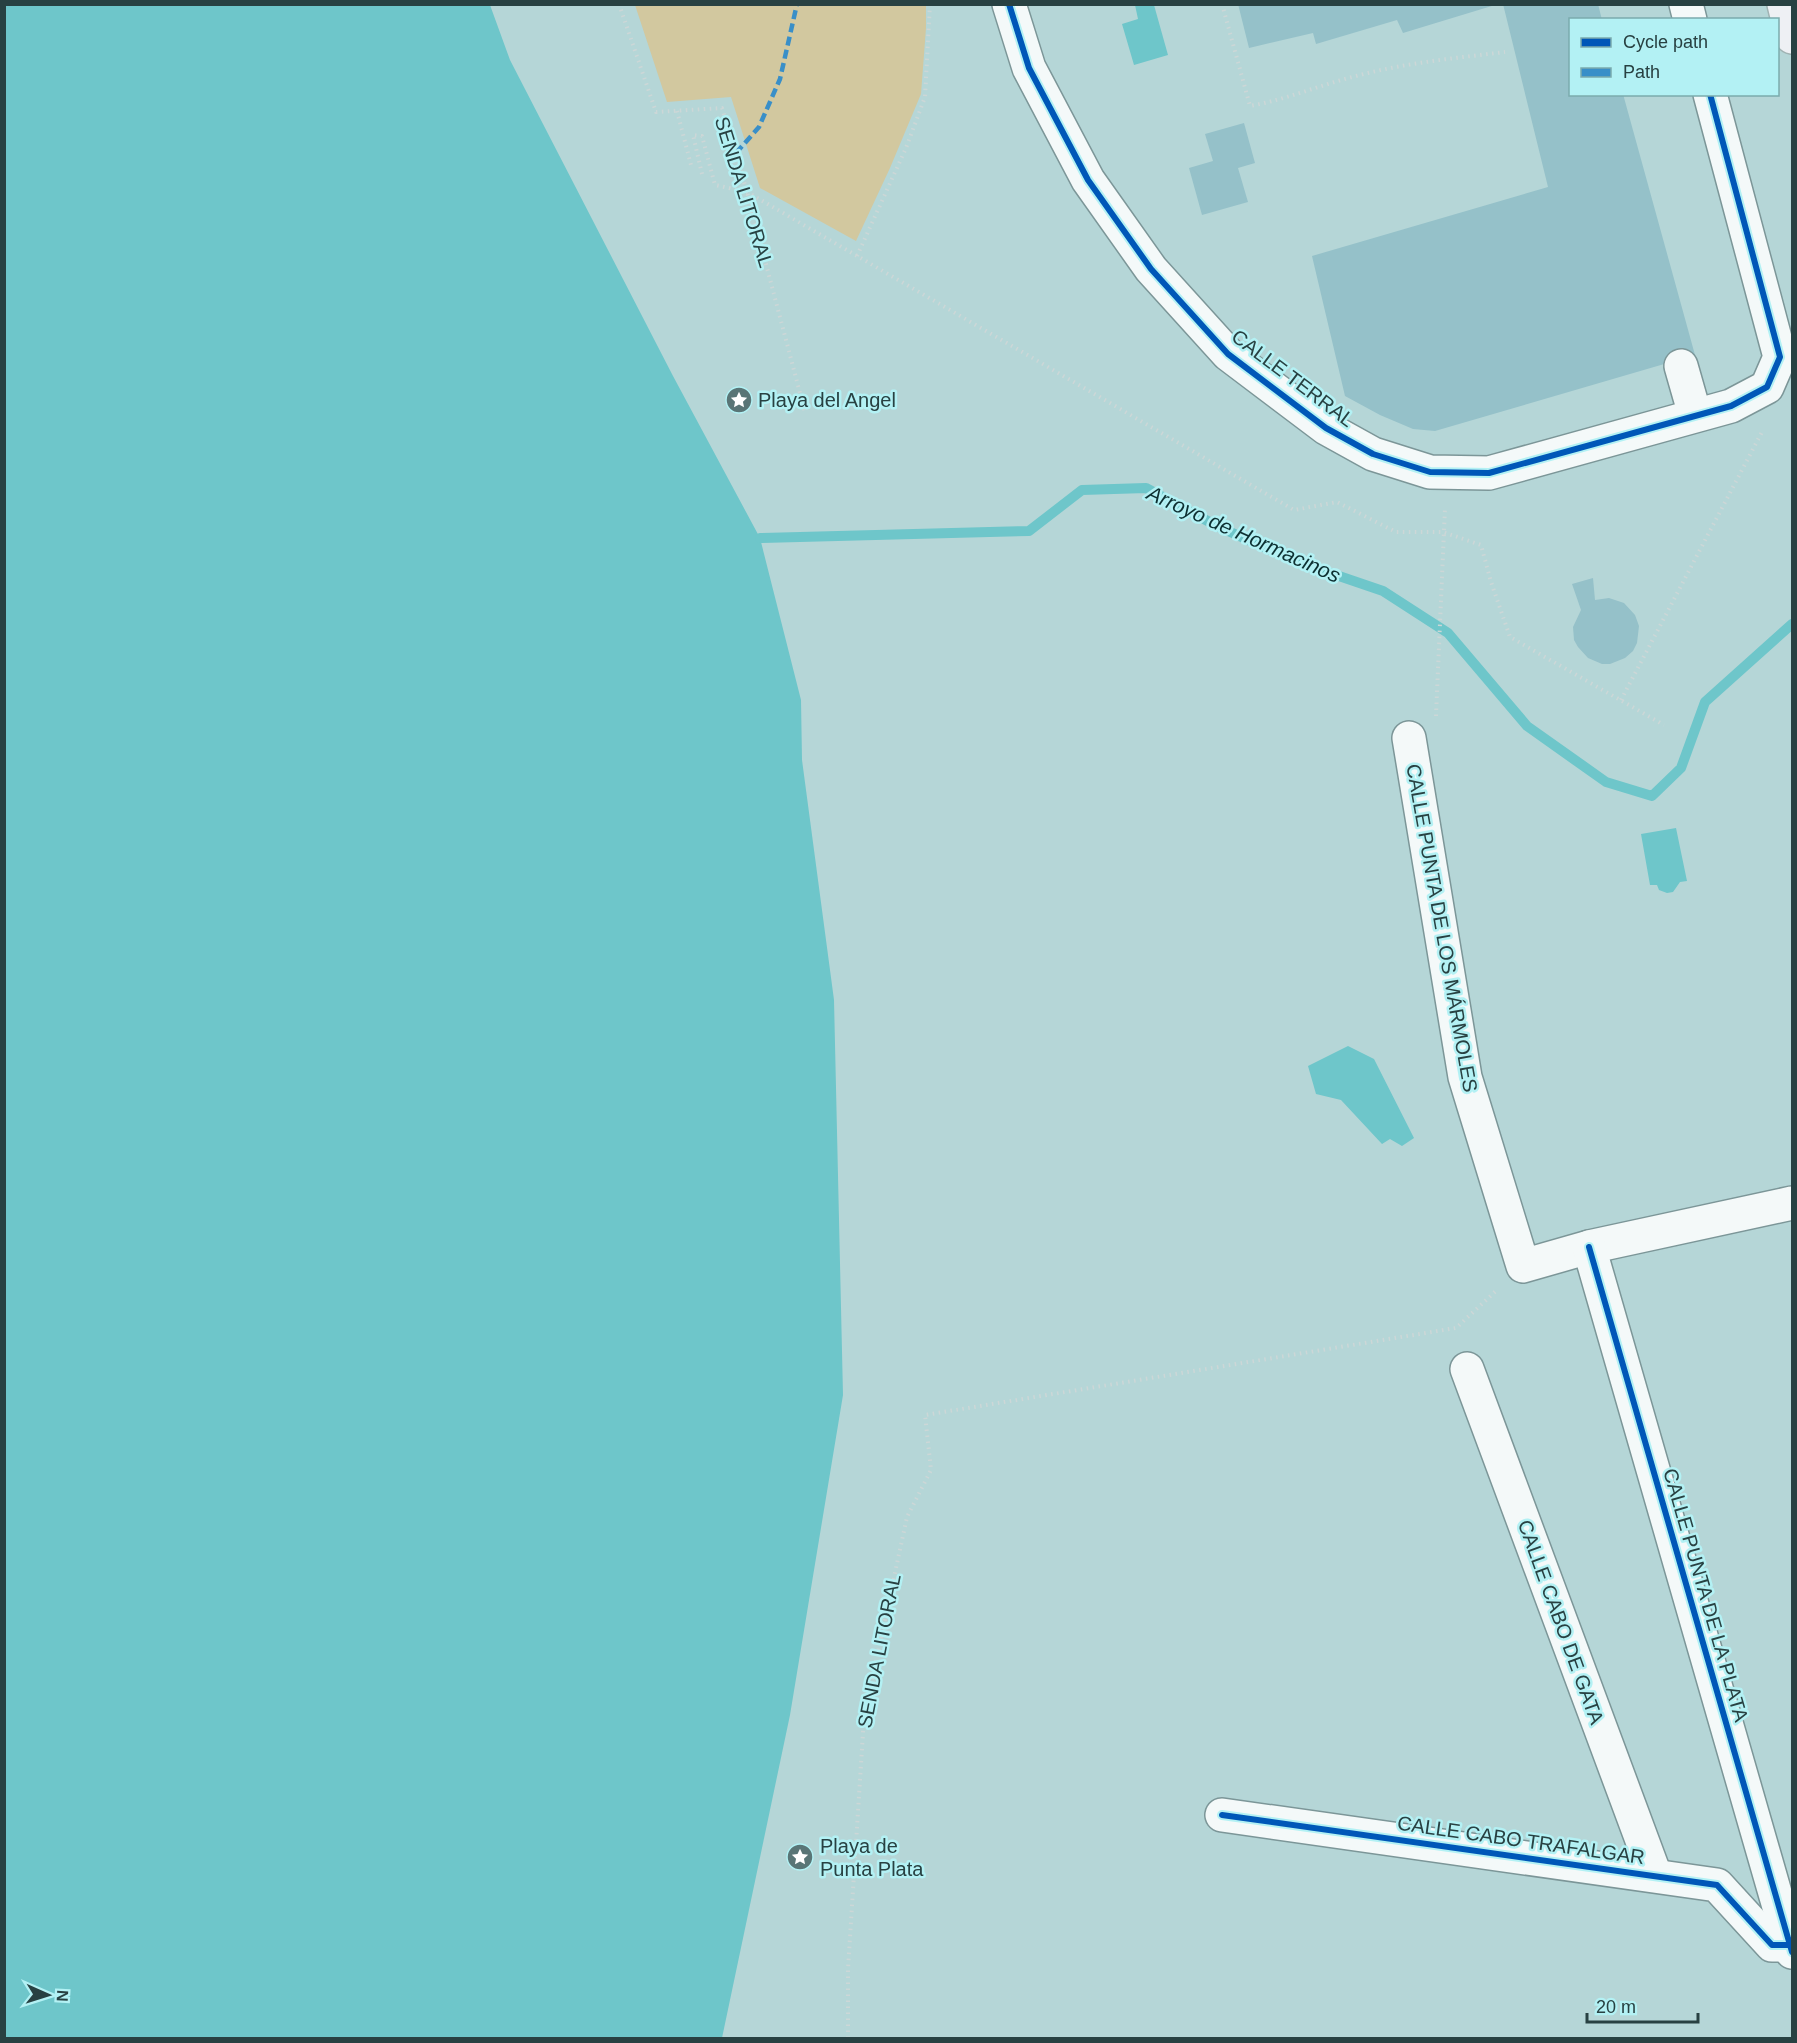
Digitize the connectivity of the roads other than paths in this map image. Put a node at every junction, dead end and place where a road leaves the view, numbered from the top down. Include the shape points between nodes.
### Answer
1 (1009, 4) edge
2 (1784, 4) edge
3 (1792, 37) edge
4 (1711, 96) edge
5 (1681, 366) dead end
6 (1695, 415) junction
7 (1424, 732) road end
8 (1792, 1203) edge
9 (1589, 1247) junction
10 (1467, 1369) dead end
11 (1222, 1815) dead end
12 (1655, 1875) junction
13 (1791, 1949) edge

1 - 6 street, CALLE TERRAL via 1029,68 1088,180 1151,269 1228,354 1326,428 1372,454 1430,472 1489,473
2 - 3 main road
4 - 6 street, CALLE TERRAL via 1780,357 1767,387 1731,405
5 - 6 street
7 - 9 street, CALLE PUNTA DE LOS MÁRMOLES via 1464,1077 1523,1266
8 - 9 street
9 - 13 street, CALLE PUNTA DE LA PLATA
10 - 12 street, CALLE CABO DE GATA
11 - 12 street, CALLE CABO TRAFALGAR
12 - 13 street, CALLE CABO TRAFALGAR via 1716,1885 1772,1945

